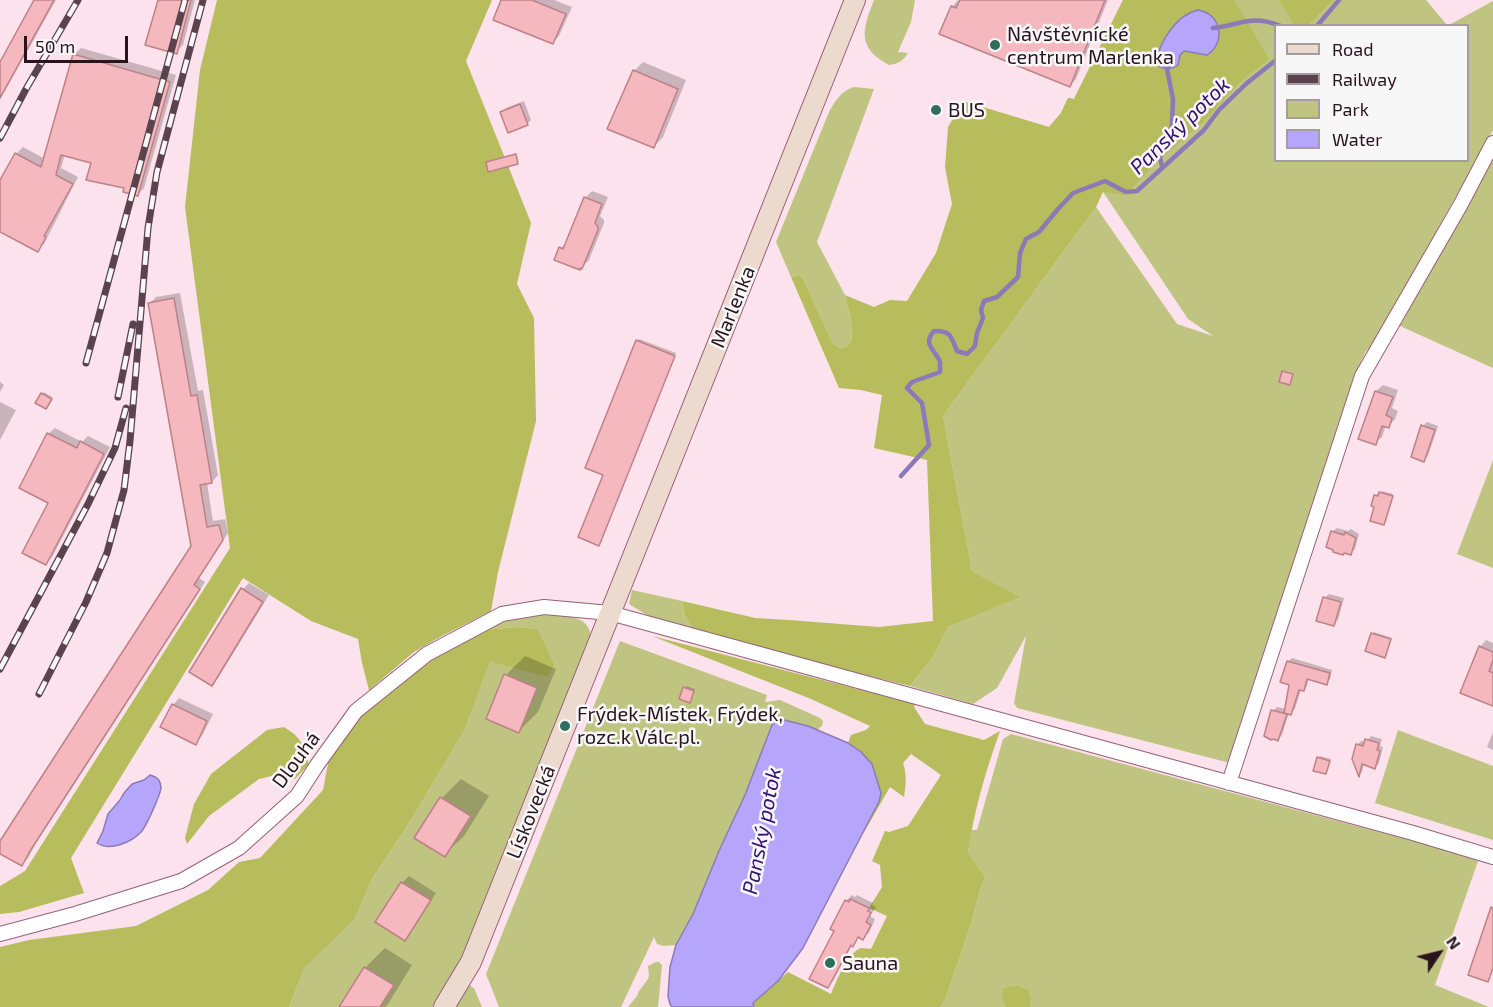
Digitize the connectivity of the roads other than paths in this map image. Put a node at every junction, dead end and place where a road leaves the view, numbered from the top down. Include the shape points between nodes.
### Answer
1 (855, 0) edge
2 (1493, 143) edge
3 (610, 613) junction
4 (1229, 783) junction
5 (1493, 857) edge
6 (0, 934) edge
7 (444, 1007) edge

1 - 3 main road, Marlenka
2 - 4 street via 1362,376
3 - 4 street, Dlouhá
3 - 6 street, Dlouhá via 544,607 496,617 427,654 356,711 297,796 239,848 181,881
3 - 7 main road, Lískovecká via 471,963
4 - 5 street, Dlouhá

